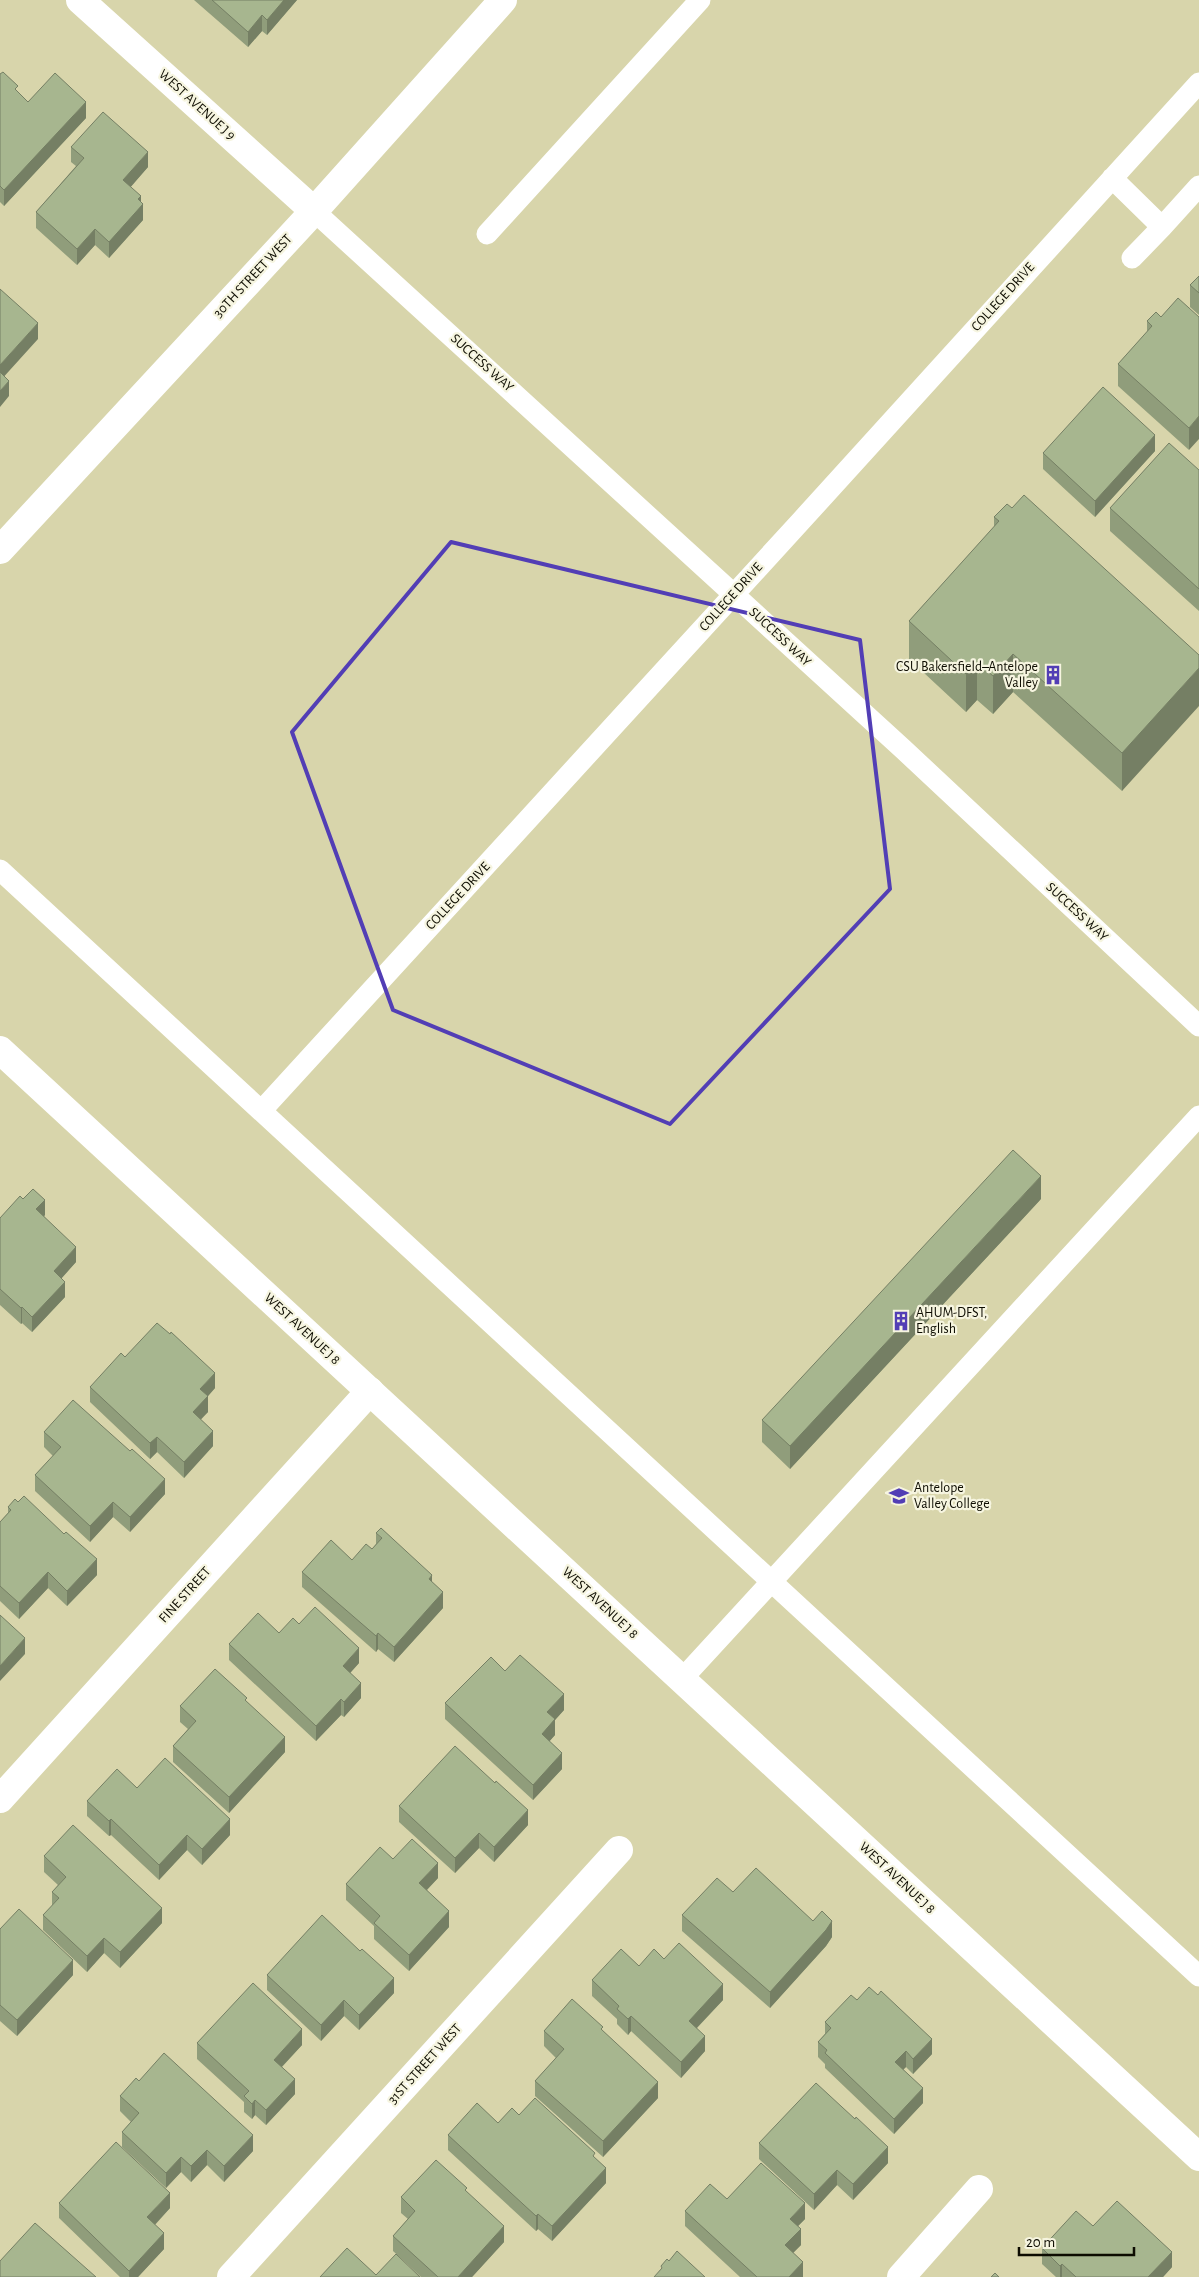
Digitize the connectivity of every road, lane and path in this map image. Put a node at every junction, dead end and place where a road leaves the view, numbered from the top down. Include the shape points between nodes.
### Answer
1 (80, 0) edge
2 (504, 0) edge
3 (700, 0) edge
4 (1199, 83) edge
5 (1112, 178) junction
6 (1199, 186) edge
7 (314, 211) junction
8 (1162, 227) junction
9 (487, 234) dead end
10 (1132, 258) dead end
11 (0, 550) edge
12 (734, 595) junction
13 (0, 870) edge
14 (1199, 1026) edge
15 (0, 1050) edge
16 (262, 1110) junction
17 (1199, 1116) edge
18 (370, 1391) junction
19 (770, 1581) junction
20 (682, 1679) junction
21 (0, 1799) edge
22 (619, 1850) dead end
23 (1199, 1976) edge
24 (1199, 2158) edge
25 (979, 2189) dead end
26 (231, 2277) edge
27 (900, 2277) edge

1 - 7 street, WEST AVENUE J 9
2 - 7 street, 30TH STREET WEST
3 - 9 lane
4 - 5 lane, COLLEGE DRIVE
5 - 8 lane
5 - 12 lane, COLLEGE DRIVE
6 - 8 lane
7 - 11 street, 30TH STREET WEST
7 - 12 lane, SUCCESS WAY
8 - 10 lane
12 - 14 lane, SUCCESS WAY
12 - 16 lane, COLLEGE DRIVE
13 - 16 lane
15 - 18 street, WEST AVENUE J 8
16 - 19 lane
17 - 19 lane
18 - 20 street, WEST AVENUE J 8
18 - 21 street, FINE STREET
19 - 20 lane
19 - 23 lane
20 - 24 street, WEST AVENUE J 8
22 - 26 street, 31ST STREET WEST
25 - 27 street

